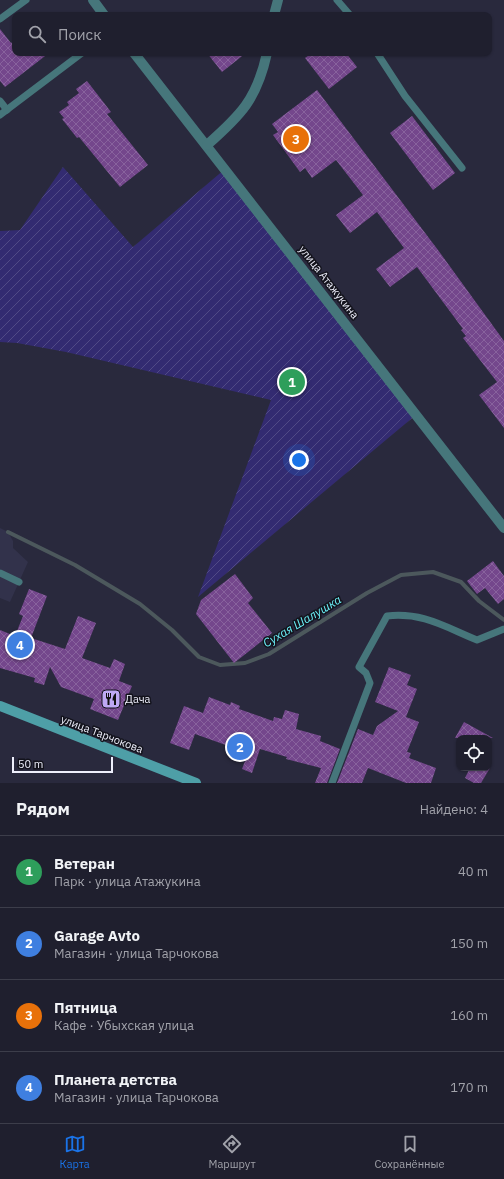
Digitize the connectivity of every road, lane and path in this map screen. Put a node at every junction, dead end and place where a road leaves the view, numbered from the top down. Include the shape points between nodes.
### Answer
1 (26, 0) edge
2 (93, 0) edge
3 (278, 0) edge
4 (337, 0) edge
5 (102, 12) edge
6 (275, 12) edge
7 (347, 12) edge
8 (0, 19) edge
9 (78, 56) edge
10 (136, 56) edge
11 (266, 56) edge
12 (379, 56) edge
13 (0, 101) edge
14 (7, 110) junction
15 (0, 115) edge
16 (207, 146) junction
17 (462, 168) dead end
18 (504, 528) edge
19 (0, 573) edge
20 (19, 582) dead end
21 (504, 629) edge
22 (0, 706) edge
23 (196, 783) edge
24 (332, 783) edge

1 - 8 lane
2 - 5 street
3 - 6 street
4 - 7 lane
9 - 14 lane
10 - 16 street, улица Атажукина
11 - 16 street via 251,100 236,120
12 - 17 lane via 405,96
13 - 14 lane
14 - 15 lane
16 - 18 street, улица Атажукина
19 - 20 lane
21 - 24 lane via 477,640 421,617 405,614 387,616 359,667 366,673 370,683
22 - 23 main road, улица Тарчокова

